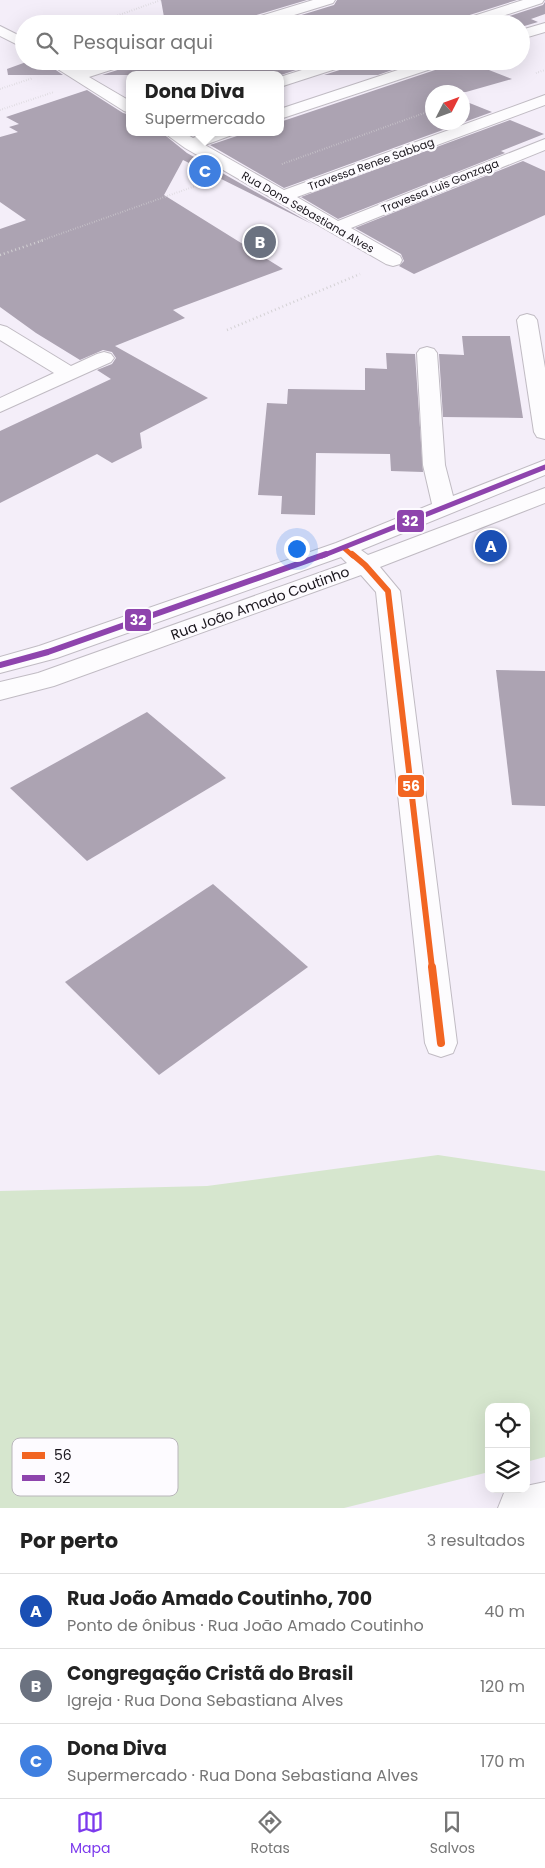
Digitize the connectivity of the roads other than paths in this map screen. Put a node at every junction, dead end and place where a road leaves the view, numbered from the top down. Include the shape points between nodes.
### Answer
1 (328, 0) edge
2 (538, 0) edge
3 (279, 15) edge
4 (491, 15) edge
5 (545, 27) edge
6 (0, 30) edge
7 (530, 32) edge
8 (15, 39) edge
9 (67, 70) edge
10 (101, 70) edge
11 (318, 70) edge
12 (414, 70) edge
13 (81, 78) junction
14 (284, 81) edge
15 (545, 100) edge
16 (126, 106) edge
17 (284, 113) edge
18 (178, 136) edge
19 (214, 136) edge
20 (191, 144) junction
21 (545, 144) edge
22 (282, 197) junction
23 (336, 228) junction
24 (393, 260) road end
25 (526, 320) dead end
26 (0, 331) edge
27 (427, 353) dead end
28 (104, 358) dead end
29 (70, 374) junction
30 (0, 406) edge
31 (545, 432) edge
32 (545, 467) edge
33 (545, 496) edge
34 (444, 507) junction
35 (355, 556) junction
36 (0, 665) edge
37 (0, 691) edge
38 (441, 1043) dead end
39 (545, 1502) edge
40 (520, 1508) edge

1 - 3 street
2 - 4 street
5 - 7 street
6 - 8 street
9 - 13 street
10 - 13 street
11 - 14 street
12 - 17 street
13 - 16 street
15 - 22 street, Travessa Renee Sabbag
18 - 20 street, Rua Dona Sebastiana Alves
19 - 20 street
20 - 22 street, Rua Dona Sebastiana Alves
21 - 23 street, Travessa Luis Gonzaga
22 - 23 street, Rua Dona Sebastiana Alves
23 - 24 street, Rua Dona Sebastiana Alves
25 - 31 street
26 - 29 street
27 - 34 street via 434,465
28 - 29 street
29 - 30 street
32 - 34 street, Rua João Amado Coutinho
33 - 35 street, Rua João Amado Coutinho
34 - 35 street, Rua João Amado Coutinho
35 - 36 street, Rua João Amado Coutinho
35 - 37 street, Rua João Amado Coutinho via 45,680
35 - 38 street via 388,590
39 - 40 street

